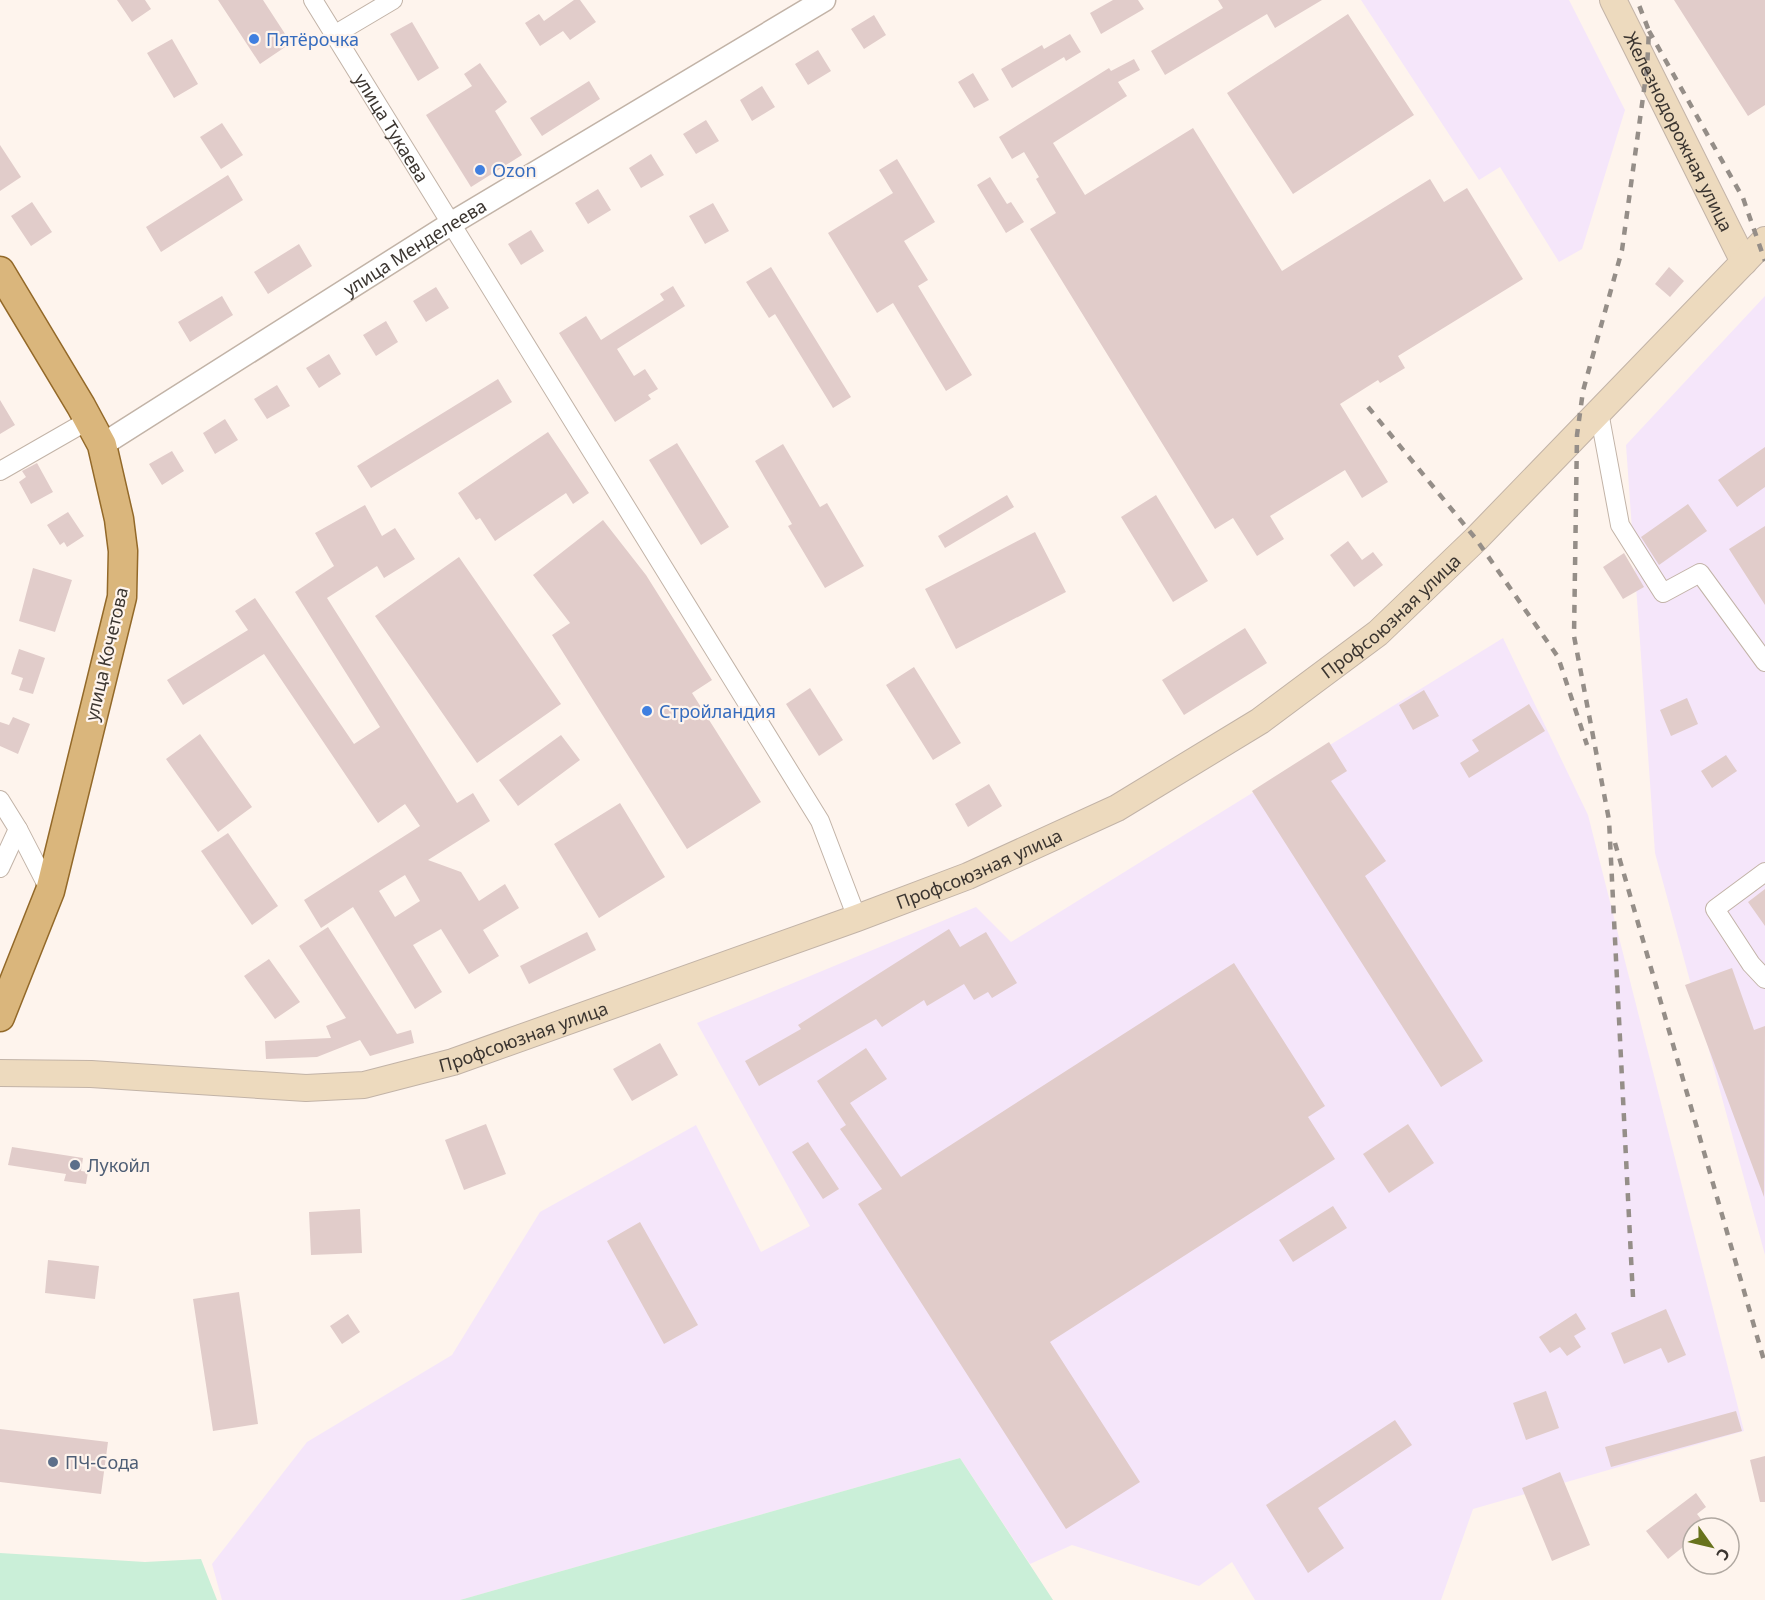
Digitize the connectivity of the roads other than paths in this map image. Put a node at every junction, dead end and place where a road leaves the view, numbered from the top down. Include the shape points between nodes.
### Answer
1 (313, 0) edge
2 (393, 0) edge
3 (824, 0) edge
4 (1613, 0) edge
5 (334, 35) junction
6 (452, 223) junction
7 (1765, 240) edge
8 (1744, 262) junction
9 (0, 270) edge
10 (1599, 412) junction
11 (96, 432) junction
12 (0, 471) edge
13 (1765, 662) edge
14 (0, 800) edge
15 (18, 829) junction
16 (0, 868) edge
17 (1765, 872) edge
18 (50, 891) junction
19 (857, 918) junction
20 (1765, 979) edge
21 (0, 1017) edge
22 (0, 1073) edge

1 - 5 street, улица Тукаева
2 - 5 street
3 - 6 street, улица Менделеева
4 - 8 main road, Железнодорожная улица
5 - 6 street, улица Тукаева
6 - 11 street, улица Менделеева
6 - 19 street, улица Тукаева via 820,821
7 - 8 main road, Профсоюзная улица
8 - 10 main road, Профсоюзная улица
9 - 11 main road, улица Кочетова
10 - 13 street via 1620,525 1663,593 1700,573
10 - 19 main road, Профсоюзная улица via 1378,633 1260,721 1117,808 968,876
11 - 12 street
11 - 18 main road, улица Кочетова via 119,519 122,597
14 - 15 street
15 - 16 street
15 - 18 street
17 - 20 street via 1715,909
18 - 21 main road, улица Кочетова
19 - 22 main road, Профсоюзная улица via 453,1062 364,1085 306,1088 91,1074

